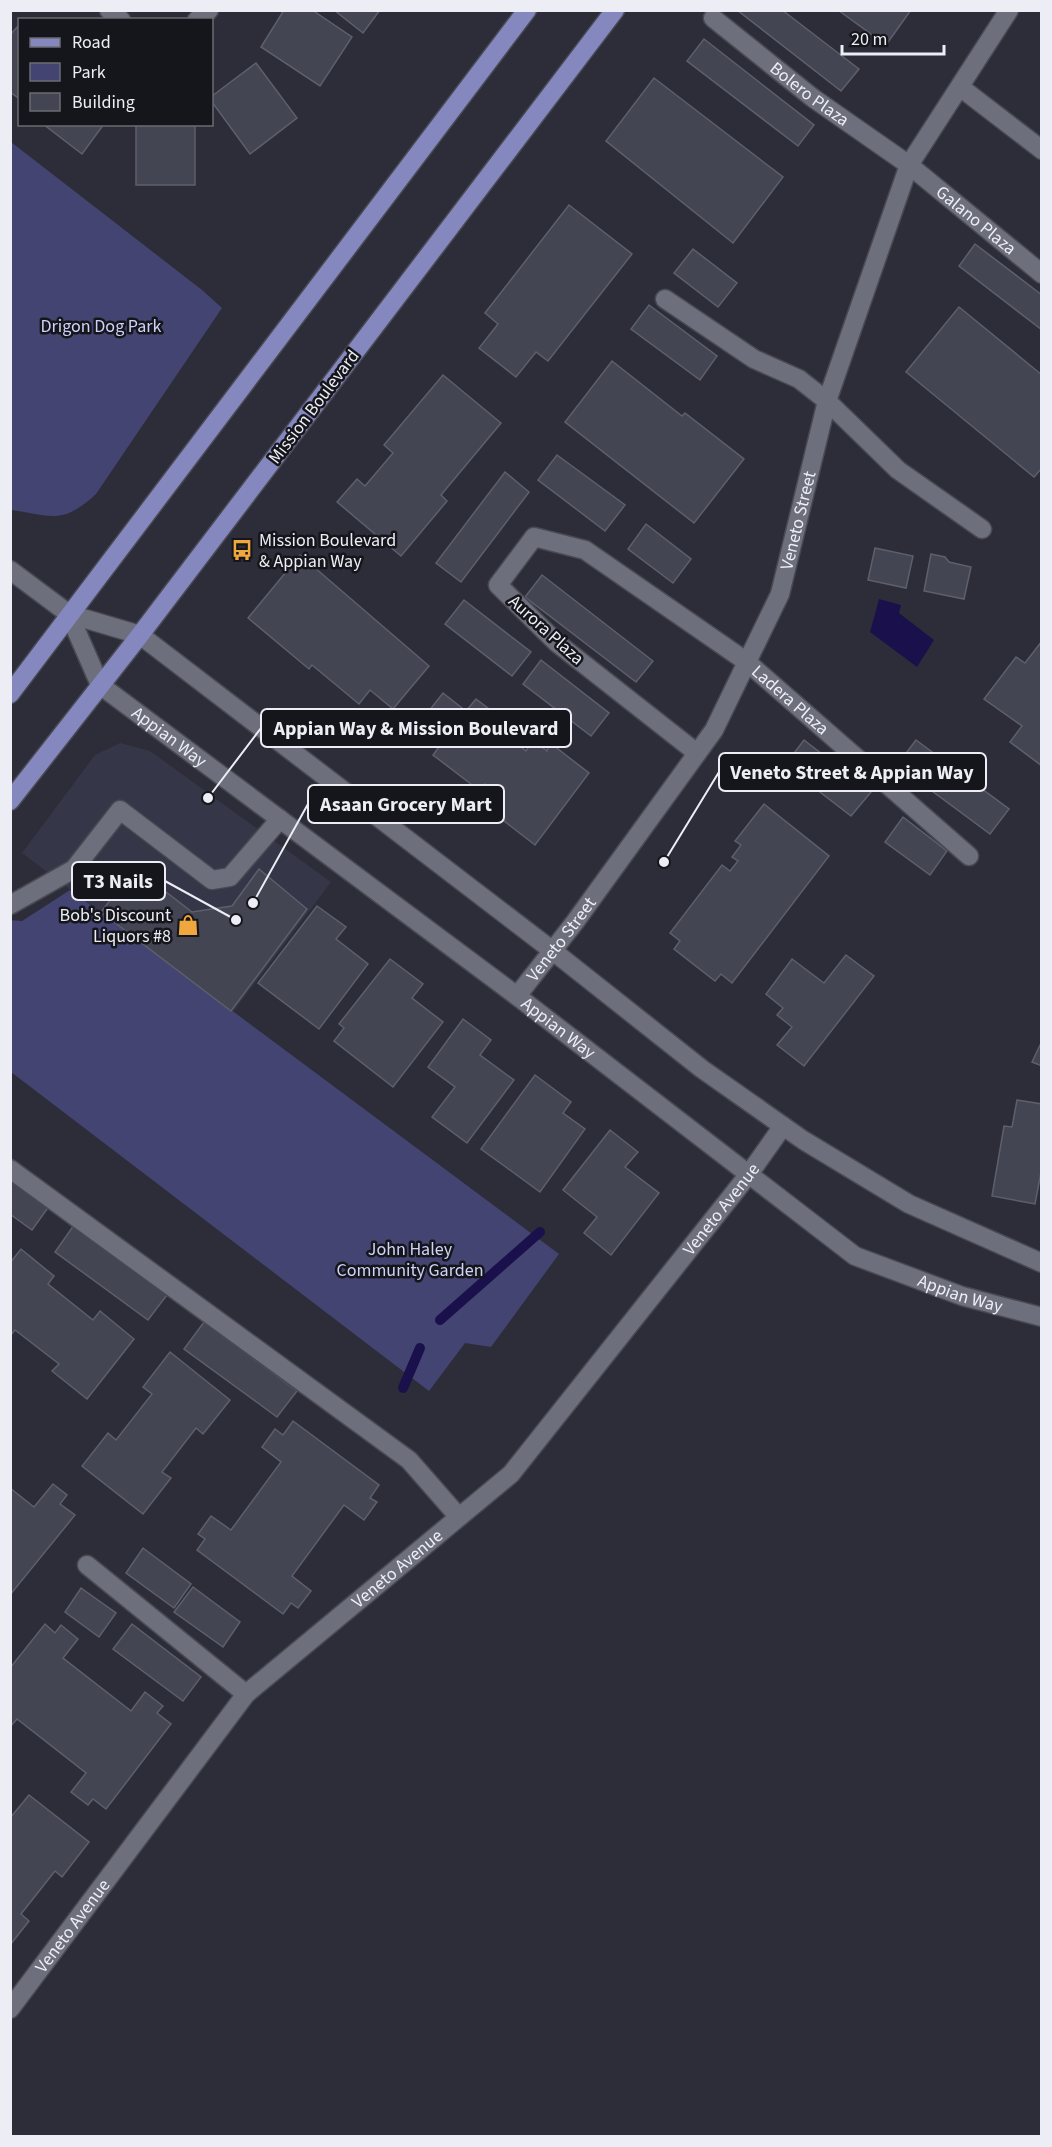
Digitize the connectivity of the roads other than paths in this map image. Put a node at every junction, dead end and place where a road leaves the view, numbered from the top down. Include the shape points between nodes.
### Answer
1 (527, 10) edge
2 (615, 10) edge
3 (1009, 10) edge
4 (713, 18) dead end
5 (960, 87) junction
6 (1041, 150) edge
7 (909, 165) junction
8 (1041, 274) edge
9 (665, 299) dead end
10 (827, 401) junction
11 (982, 529) dead end
12 (10, 570) edge
13 (69, 614) junction
14 (140, 635) junction
15 (747, 662) junction
16 (100, 685) junction
17 (10, 694) edge
18 (698, 753) junction
19 (10, 801) edge
20 (280, 819) junction
21 (969, 856) dead end
22 (10, 905) edge
23 (554, 951) junction
24 (517, 996) junction
25 (783, 1126) junction
26 (10, 1169) edge
27 (749, 1174) junction
28 (1041, 1263) edge
29 (1041, 1317) edge
30 (458, 1516) junction
31 (87, 1565) dead end
32 (246, 1694) junction
33 (10, 2009) edge

1 - 13 main road
2 - 14 main road, Mission Boulevard
3 - 5 street, Veneto Street
4 - 7 street, Bolero Plaza via 813,98
5 - 6 street
5 - 7 street, Veneto Street
7 - 8 street, Galano Plaza
7 - 10 street, Veneto Street
9 - 10 street via 754,359 799,379
10 - 11 street via 898,470
10 - 15 street, Veneto Street via 780,594
12 - 13 street
13 - 14 street
13 - 16 street
13 - 17 main road
14 - 16 main road, Mission Boulevard
14 - 23 street
15 - 18 street, Veneto Street via 714,730
15 - 18 street, Aurora Plaza via 585,550 534,537 498,585 557,644
15 - 21 street, Ladera Plaza
16 - 19 main road, Mission Boulevard
16 - 20 street, Appian Way
18 - 23 street, Veneto Street
20 - 22 street via 230,877 212,880 120,810 74,869
20 - 24 street, Appian Way
23 - 24 street, Veneto Street
23 - 25 street via 702,1069
24 - 27 street, Appian Way
25 - 27 street, Veneto Avenue
25 - 28 street via 909,1204
26 - 30 street via 409,1460
27 - 29 street, Appian Way via 855,1256 963,1296
27 - 30 street, Veneto Avenue via 511,1474
30 - 32 street, Veneto Avenue
31 - 32 street
32 - 33 street, Veneto Avenue

